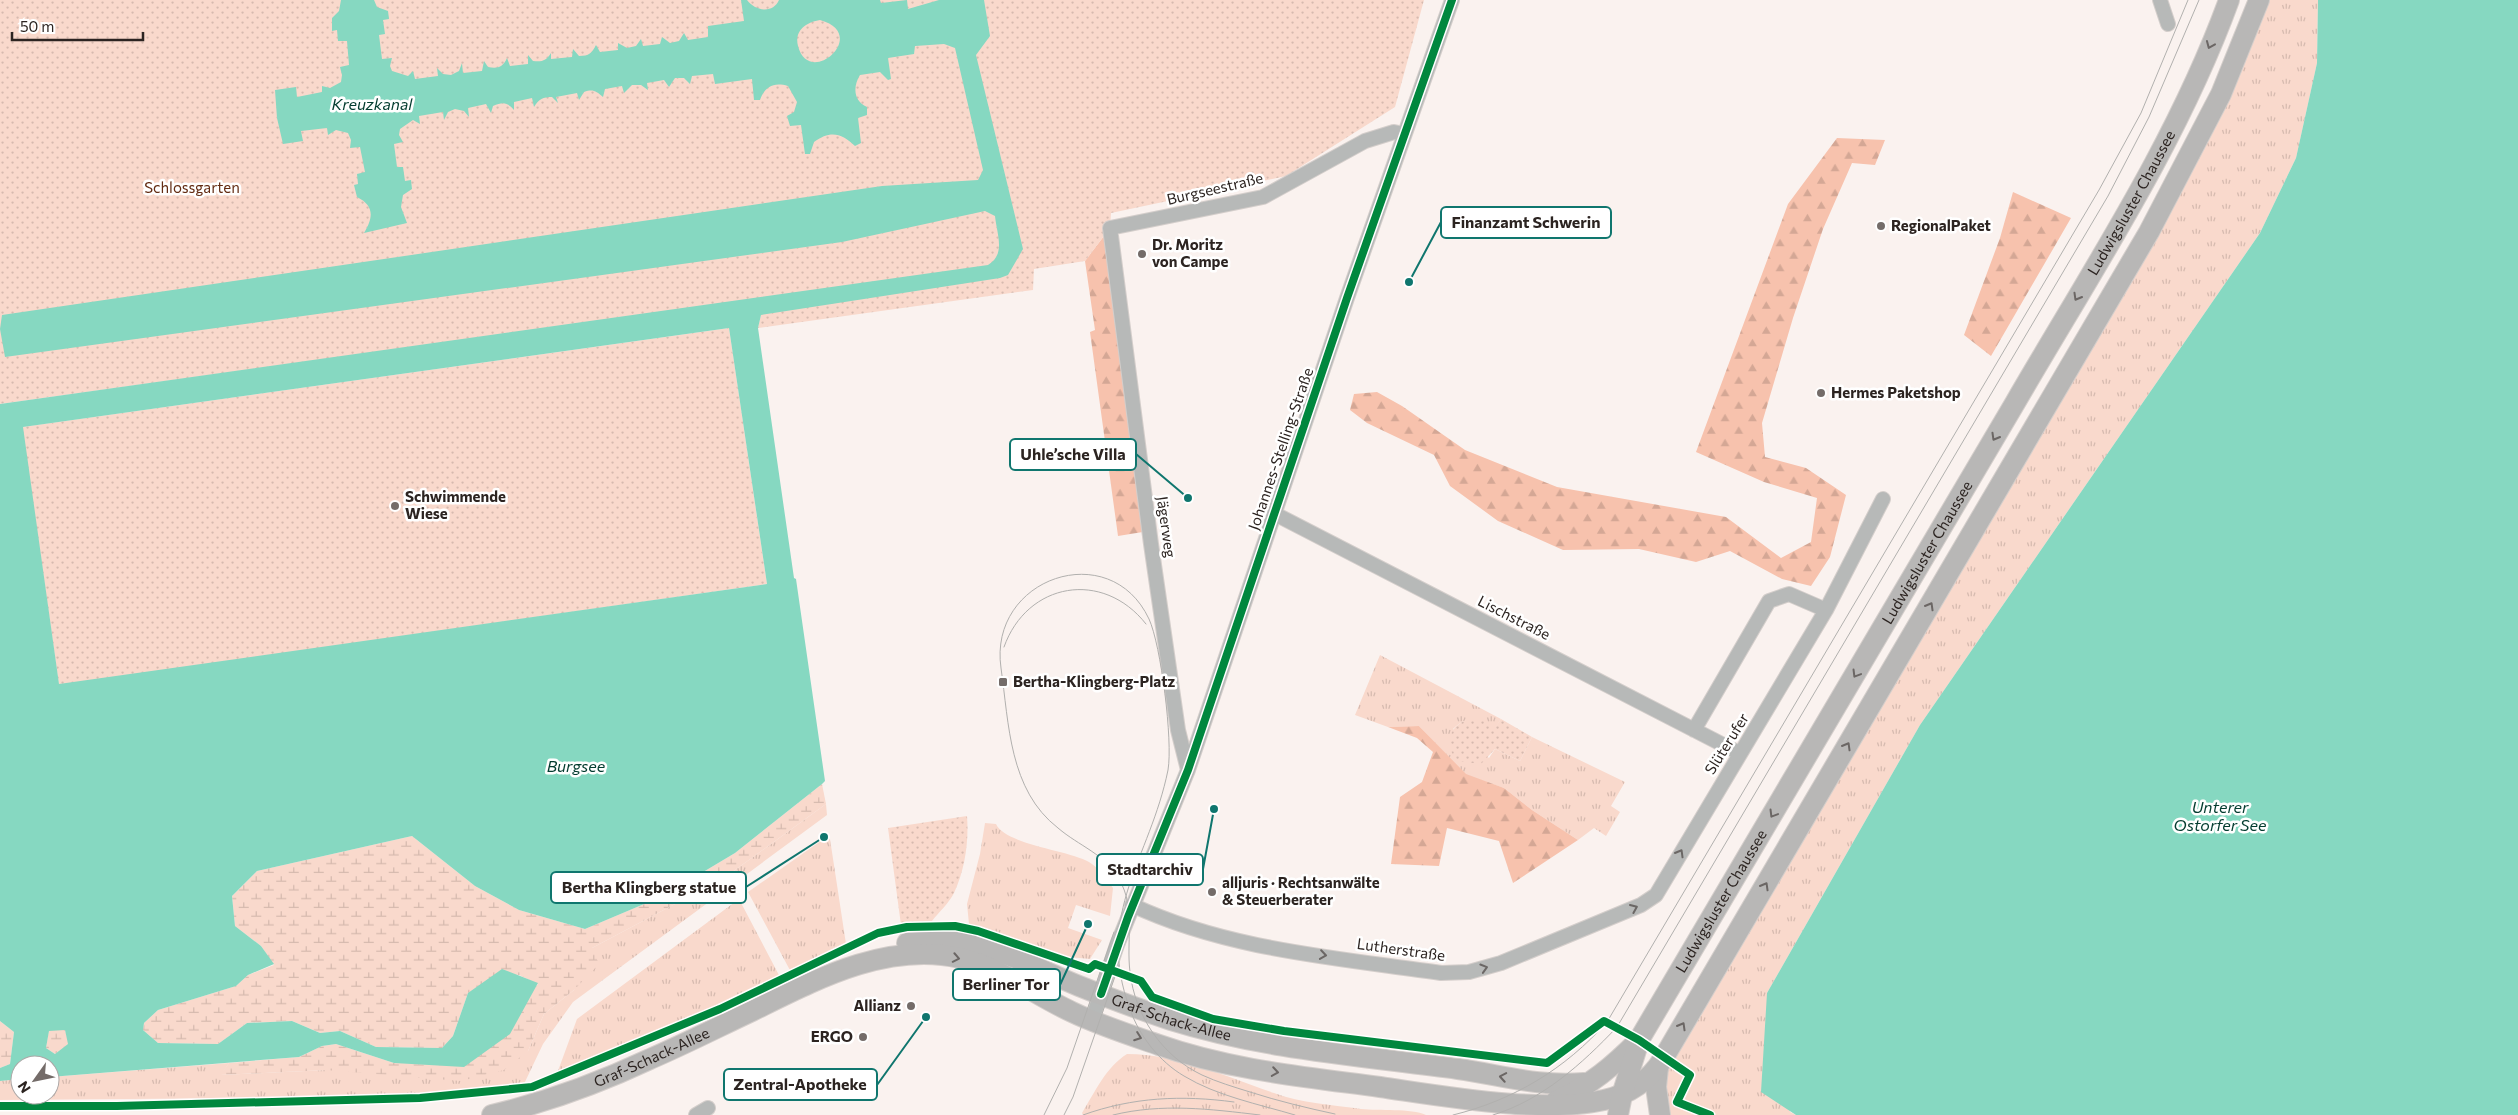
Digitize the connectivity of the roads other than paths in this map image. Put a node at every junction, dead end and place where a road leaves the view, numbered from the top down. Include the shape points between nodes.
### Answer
1 (1452, 0) edge
2 (2160, 0) edge
3 (2229, 0) edge
4 (2259, 0) edge
5 (2168, 24) dead end
6 (1404, 134) junction
7 (1110, 228) joint
8 (1883, 499) dead end
9 (1275, 514) junction
10 (1826, 610) junction
11 (1694, 730) junction
12 (1739, 753) junction
13 (1188, 770) junction
14 (1656, 895) joint
15 (1132, 905) junction
16 (807, 984) junction
17 (1101, 994) junction
18 (1092, 1020) junction
19 (1639, 1040) junction
20 (1658, 1068) junction
21 (1591, 1083) junction
22 (1433, 1095) junction
23 (1550, 1095) junction
24 (1622, 1095) junction
25 (1576, 1099) junction
26 (708, 1108) dead end
27 (492, 1115) edge
28 (696, 1115) edge
29 (1505, 1115) edge
30 (1522, 1115) edge
31 (1605, 1115) edge
32 (1618, 1115) edge
33 (1660, 1115) edge

1 - 6 street, Johannes-Stelling-Straße
2 - 5 street
3 -> 19 street, Ludwigsluster Chaussee via 2194,83 2126,213
20 -> 4 street, Ludwigsluster Chaussee via 2149,232 2221,94
6 - 7 street, Burgseestraße via 1394,132 1365,141 1264,197
6 - 9 street, Johannes-Stelling-Straße
7 - 13 street, Jägerweg via 1151,544 1178,730
8 - 10 street, Slüterufer
9 - 11 street, Lischstraße
9 - 13 street, Johannes-Stelling-Straße
10 - 11 street via 1789,594 1769,601
10 - 12 street, Slüterufer
11 - 12 street, Lischstraße
14 -> 12 street, Slüterufer
13 - 15 street, Johannes-Stelling-Straße
15 -> 14 street, Lutherstraße via 1156,916 1244,942 1441,973 1470,972 1501,963 1641,905
15 - 17 street, Johannes-Stelling-Straße
16 - 17 street, Graf-Schack-Allee via 874,950 898,944 951,940 999,950
16 -> 18 street, Graf-Schack-Allee via 872,961 927,953 992,968 1070,1012
16 - 27 street, Graf-Schack-Allee via 593,1084
17 - 18 street, Johannes-Stelling-Straße
23 -> 17 street, Graf-Schack-Allee via 1460,1069 1232,1038 1170,1020
18 -> 22 street, Graf-Schack-Allee via 1164,1047 1227,1064
19 - 21 street, Ludwigsluster Chaussee
19 - 24 street
20 - 24 street
20 - 33 street via 1656,1088
21 - 23 street
21 - 25 street, Ludwigsluster Chaussee
22 - 23 street, Graf-Schack-Allee
22 - 29 street, Graf-Schack-Allee
23 - 25 street
23 - 30 street
24 - 25 street
24 - 32 street
25 - 31 street
26 - 28 street

